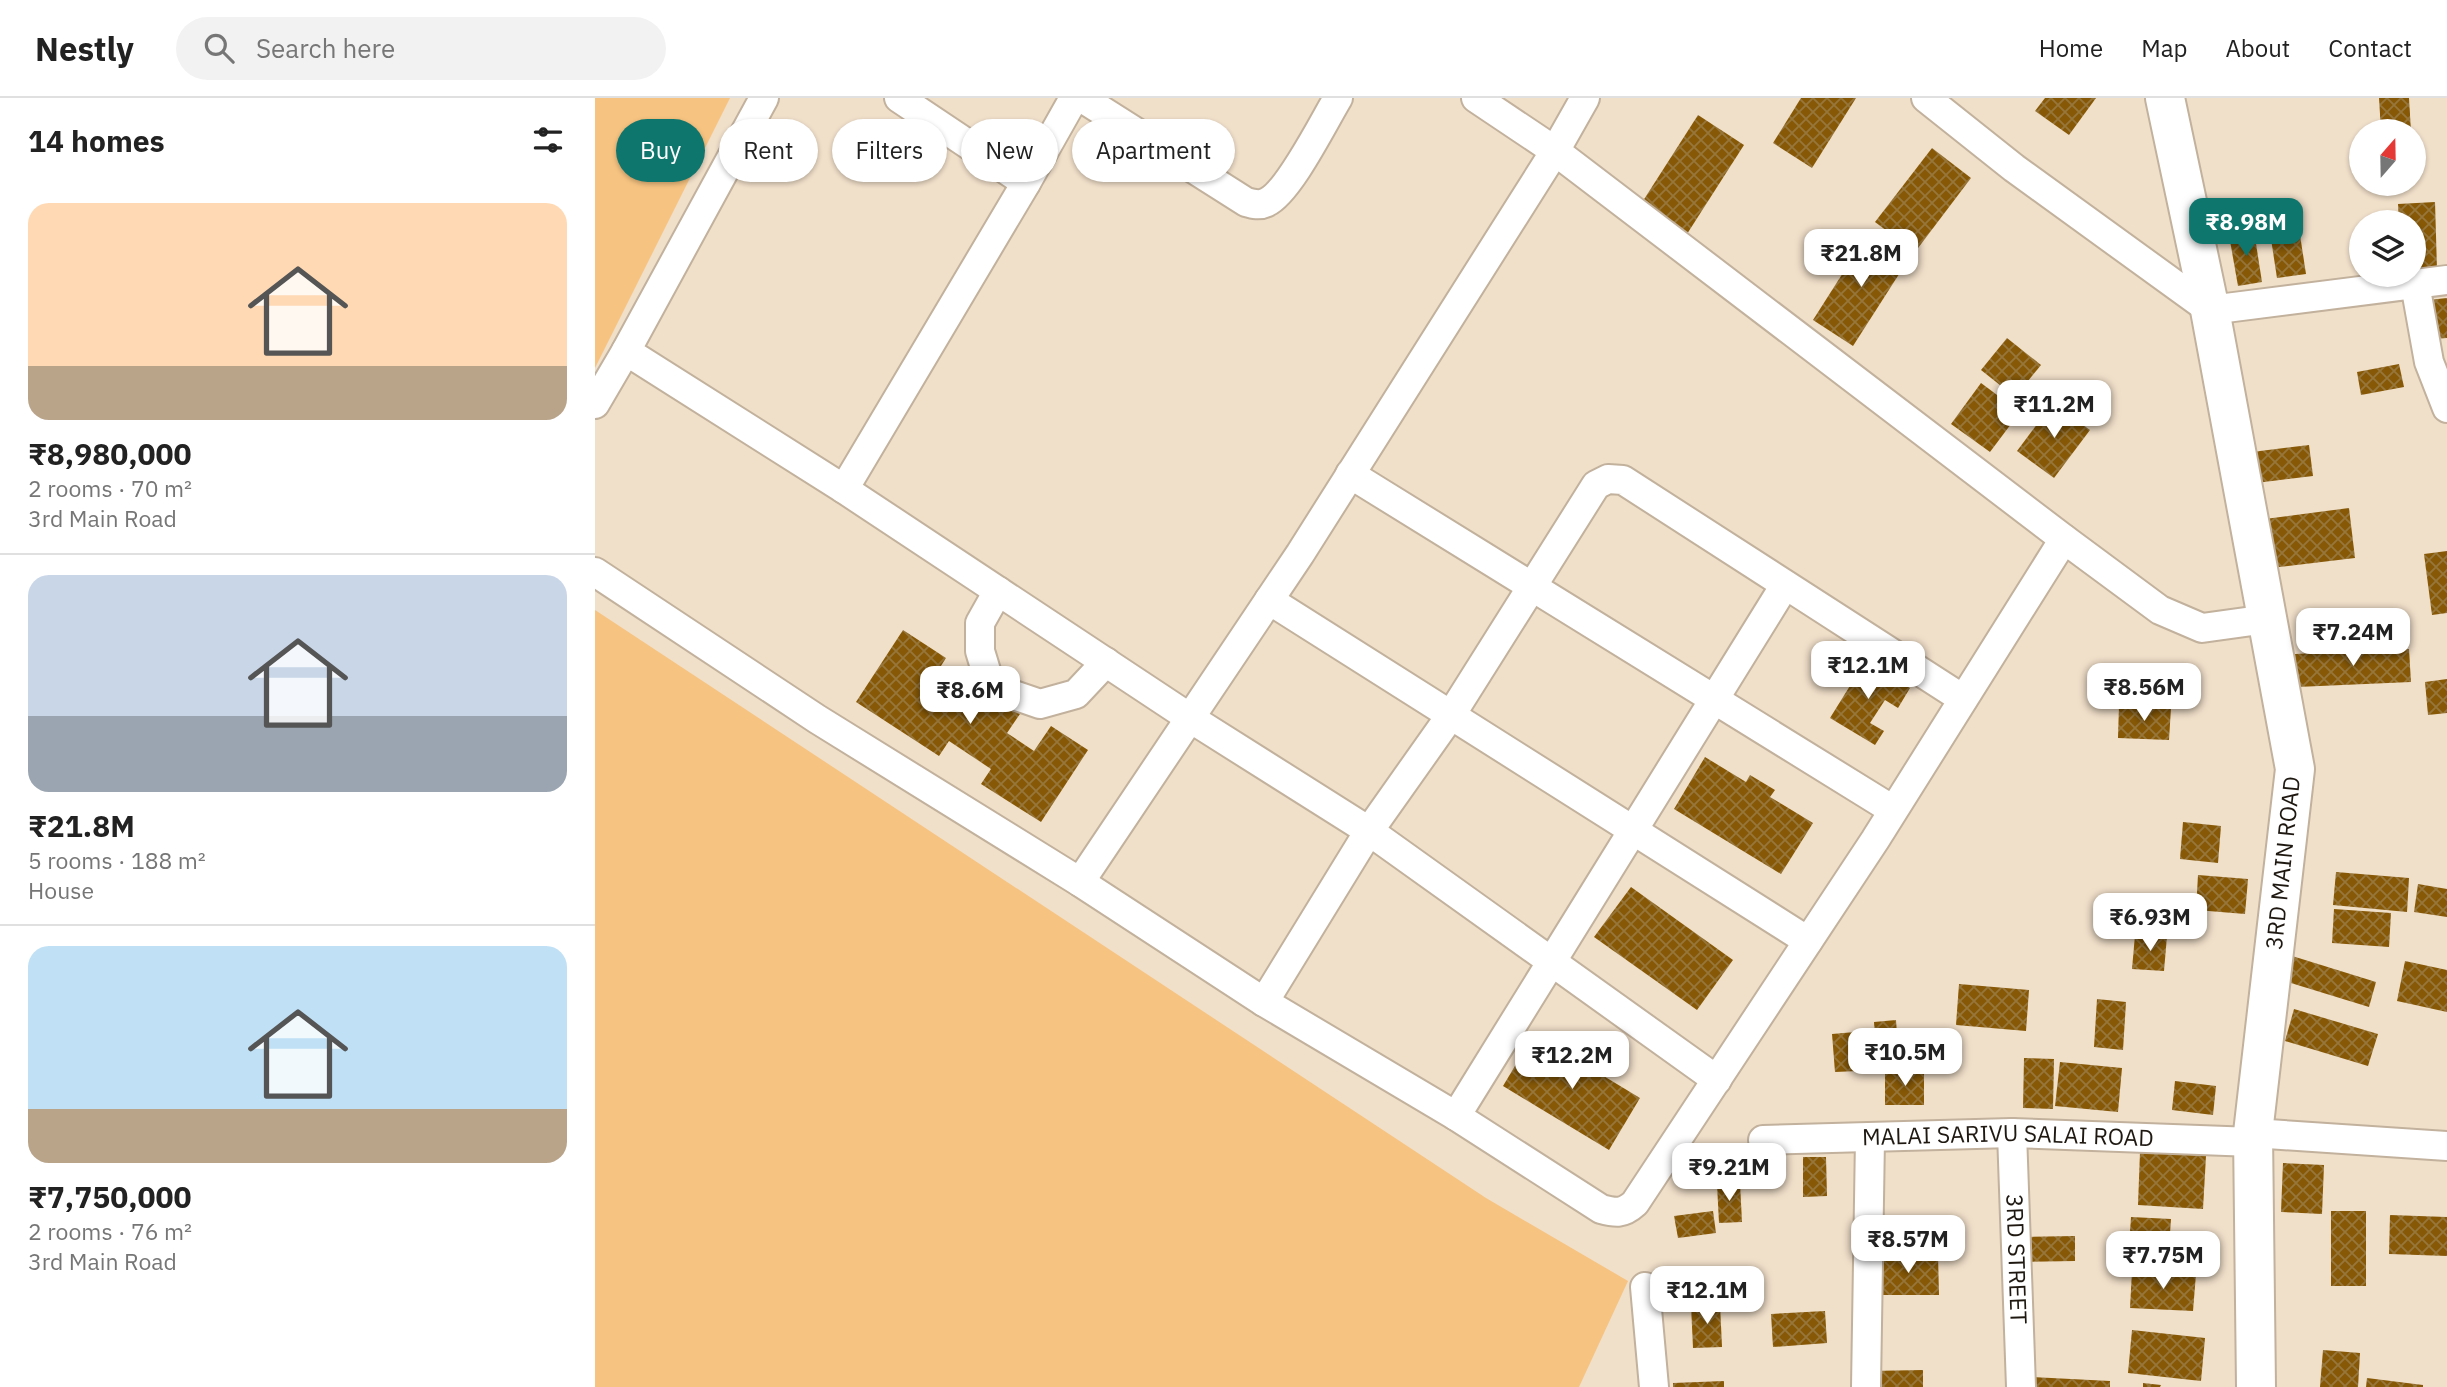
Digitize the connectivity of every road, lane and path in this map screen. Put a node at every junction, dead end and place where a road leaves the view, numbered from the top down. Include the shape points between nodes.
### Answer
1 (765, 98) edge
2 (899, 98) edge
3 (1074, 98) edge
4 (1082, 98) edge
5 (1338, 98) edge
6 (1476, 98) edge
7 (1585, 98) edge
8 (1926, 98) edge
9 (2165, 98) edge
10 (1555, 151) junction
11 (1026, 183) junction
12 (2447, 280) edge
13 (2426, 283) edge
14 (2391, 287) edge
15 (2416, 287) edge
16 (2210, 310) junction
17 (626, 351) junction
18 (2438, 362) edge
19 (595, 404) edge
20 (2447, 408) edge
21 (1350, 474) junction
22 (844, 489) junction
23 (2064, 539) junction
24 (595, 572) edge
25 (1786, 585) junction
26 (1531, 586) junction
27 (998, 591) junction
28 (1269, 600) junction
29 (2267, 619) junction
30 (1106, 662) junction
31 (1963, 699) junction
32 (1715, 700) junction
33 (1451, 715) junction
34 (1190, 718) junction
35 (1893, 810) junction
36 (1369, 831) junction
37 (1633, 831) junction
38 (1080, 882) junction
39 (1808, 941) junction
40 (1552, 962) junction
41 (1264, 1002) junction
42 (1717, 1080) junction
43 (1456, 1116) junction
44 (2012, 1133) junction
45 (1870, 1138) junction
46 (2253, 1138) junction
47 (1763, 1140) dead end
48 (2447, 1146) edge
49 (1645, 1287) dead end
50 (1654, 1387) edge
51 (1866, 1387) edge
52 (2021, 1387) edge
53 (2256, 1387) edge

1 - 17 street
2 - 11 street
3 - 11 street
4 - 5 street via 1246,202 1266,204 1293,174
6 - 10 street
7 - 10 street
8 - 16 street
9 - 16 street, 3RD MAIN ROAD
10 - 21 street
10 - 23 street
11 - 22 street
12 - 13 street
14 - 16 street
15 - 18 street
16 - 29 street, 3RD MAIN ROAD
17 - 19 street
17 - 22 street
18 - 20 street
21 - 26 street
21 - 28 street
22 - 27 street
23 - 29 street via 2178,619 2202,628
23 - 31 street
24 - 38 street via 817,719
25 - 26 street via 1623,481 1608,479 1596,485
25 - 31 street
25 - 32 street
26 - 32 street
26 - 33 street
27 - 30 street
27 - 30 street via 980,623 980,651 987,674 1005,692 1040,704 1076,694
28 - 33 street
28 - 34 street
29 - 46 street, 3RD MAIN ROAD via 2295,769
30 - 34 street
31 - 35 street
32 - 35 street
32 - 37 street
33 - 36 street
33 - 37 street
34 - 36 street
34 - 38 street
35 - 39 street
36 - 40 street
36 - 41 street
37 - 39 street
37 - 40 street
38 - 41 street
39 - 42 street
40 - 42 street
40 - 43 street
41 - 43 street
42 - 43 street via 1635,1203 1617,1213 1601,1209
44 - 45 street, MALAI SARIVU SALAI ROAD
44 - 46 street, MALAI SARIVU SALAI ROAD
44 - 52 street, 3RD STREET
45 - 47 street, MALAI SARIVU SALAI ROAD
45 - 51 street
46 - 48 street, MALAI SARIVU SALAI ROAD
46 - 53 street, 3RD MAIN ROAD
49 - 50 street

